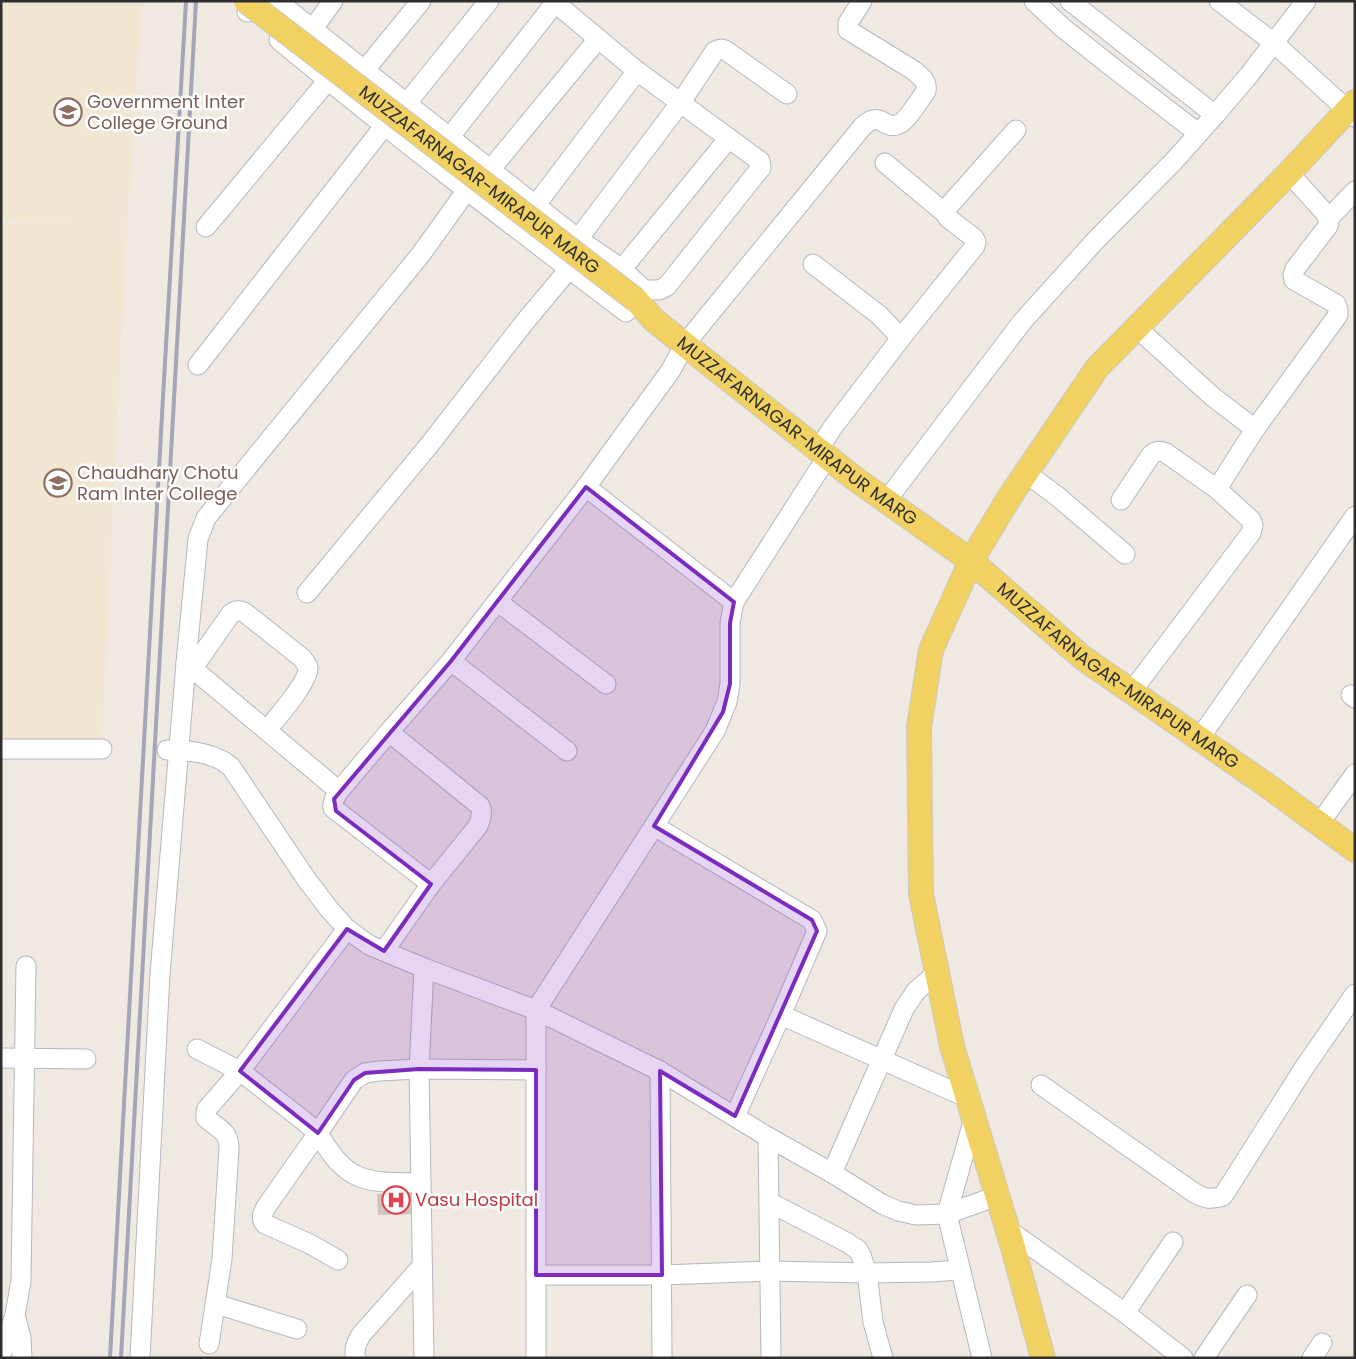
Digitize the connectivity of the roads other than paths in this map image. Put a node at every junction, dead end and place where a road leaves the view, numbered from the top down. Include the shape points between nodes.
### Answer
1 (246, 1) edge
2 (333, 1) edge
3 (421, 1) edge
4 (489, 1) edge
5 (862, 1) edge
6 (1034, 1) edge
7 (1070, 1) edge
8 (1219, 1) edge
9 (1306, 1) edge
10 (277, 2) edge
11 (554, 2) edge
12 (312, 30) junction
13 (598, 38) junction
14 (1274, 43) junction
15 (364, 71) junction
16 (637, 71) junction
17 (328, 80) junction
18 (787, 94) dead end
19 (681, 102) junction
20 (406, 104) junction
21 (1352, 110) edge
22 (1215, 115) junction
23 (385, 125) junction
24 (1016, 130) dead end
25 (1198, 133) junction
26 (449, 138) junction
27 (729, 138) junction
28 (885, 163) dead end
29 (490, 170) junction
30 (1290, 173) junction
31 (467, 190) junction
32 (1355, 191) edge
33 (535, 206) junction
34 (946, 214) junction
35 (1328, 219) junction
36 (206, 227) dead end
37 (578, 239) junction
38 (813, 264) dead end
39 (569, 268) junction
40 (622, 270) junction
41 (640, 295) junction
42 (1136, 328) junction
43 (901, 338) junction
44 (685, 344) junction
45 (198, 365) dead end
46 (1255, 428) junction
47 (822, 453) junction
48 (1026, 473) junction
49 (586, 487) junction
50 (1217, 489) junction
51 (1121, 500) dead end
52 (886, 501) junction
53 (1355, 516) edge
54 (1125, 554) dead end
55 (971, 562) junction
56 (307, 593) dead end
57 (498, 602) junction
58 (734, 602) junction
59 (451, 661) junction
60 (189, 666) junction
61 (606, 684) dead end
62 (1132, 691) junction
63 (267, 730) junction
64 (389, 732) junction
65 (1199, 739) junction
66 (1, 749) edge
67 (102, 749) dead end
68 (173, 750) junction
69 (567, 751) dead end
70 (1355, 774) edge
71 (339, 790) junction
72 (1320, 824) junction
73 (654, 826) junction
74 (1355, 850) edge
75 (431, 884) junction
76 (347, 929) junction
77 (384, 951) junction
78 (26, 966) dead end
79 (424, 968) junction
80 (937, 973) junction
81 (1355, 994) edge
82 (536, 1010) junction
83 (781, 1015) junction
84 (197, 1049) dead end
85 (1, 1058) edge
86 (25, 1059) junction
87 (86, 1059) dead end
88 (882, 1060) junction
89 (419, 1069) junction
90 (536, 1070) junction
91 (240, 1071) junction
92 (660, 1071) junction
93 (1041, 1085) dead end
94 (971, 1108) junction
95 (735, 1116) junction
96 (318, 1134) junction
97 (768, 1137) junction
98 (832, 1173) junction
99 (421, 1183) junction
100 (997, 1196) junction
101 (769, 1202) junction
102 (947, 1214) junction
103 (1007, 1229) junction
104 (1173, 1242) dead end
105 (338, 1260) dead end
106 (422, 1266) junction
107 (960, 1270) junction
108 (770, 1271) junction
109 (867, 1273) junction
110 (536, 1275) junction
111 (662, 1275) junction
112 (1246, 1295) dead end
113 (216, 1304) junction
114 (1125, 1314) junction
115 (15, 1315) junction
116 (297, 1329) dead end
117 (209, 1344) dead end
118 (1, 1355) edge
119 (22, 1358) edge
120 (140, 1358) edge
121 (356, 1358) edge
122 (424, 1358) edge
123 (536, 1358) edge
124 (662, 1358) edge
125 (771, 1358) edge
126 (884, 1358) edge
127 (982, 1358) edge
128 (1043, 1358) edge
129 (1183, 1358) edge
130 (1204, 1358) edge

1 - 41 main road, MUZZAFARNAGAR-MIRAPUR MARG, bridge
2 - 12 street
3 - 15 street
4 - 20 street
5 - 44 street via 848,23 848,30 913,70 923,78 926,91 898,125 875,119 863,126
6 - 25 street via 1063,28
7 - 22 street
8 - 14 street
9 - 14 street
10 - 12 street
10 - 17 street via 245,12
11 - 13 street
11 - 26 street
12 - 15 street
13 - 16 street
13 - 29 street
14 - 21 street
14 - 22 street
15 - 20 street
16 - 19 street
16 - 33 street
17 - 23 street
17 - 36 street
18 - 19 street via 721,49 713,53
19 - 27 street
19 - 37 street
20 - 26 street
21 - 30 main road
22 - 25 street
23 - 31 street
23 - 45 street
24 - 34 street via 946,209
25 - 52 street via 1022,322
26 - 29 street
27 - 40 street
27 - 41 street via 760,161 760,170 667,286
28 - 34 street
29 - 33 street
30 - 35 street
30 - 42 main road
31 - 39 street
31 - 60 street via 421,254 206,518 198,539
32 - 35 street
33 - 37 street
34 - 43 street via 974,238 976,244
35 - 46 street via 1328,226 1293,275 1298,283 1336,304 1338,315
37 - 40 street
38 - 43 street via 879,315
39 - 41 street via 626,312
39 - 56 street
40 - 41 street
41 - 44 main road, MUZZAFARNAGAR-MIRAPUR MARG via 655,321
42 - 46 street via 1213,396
42 - 48 main road via 1097,368
43 - 47 street via 833,427
44 - 47 main road, MUZZAFARNAGAR-MIRAPUR MARG
44 - 49 street via 671,370
46 - 50 street
47 - 52 main road, MUZZAFARNAGAR-MIRAPUR MARG
47 - 58 street
48 - 54 street
48 - 55 main road
49 - 57 street
49 - 58 street
50 - 51 street via 1166,453 1156,451
50 - 62 street via 1251,520 1252,533
52 - 55 main road, MUZZAFARNAGAR-MIRAPUR MARG
53 - 65 street
55 - 62 main road, MUZZAFARNAGAR-MIRAPUR MARG via 1084,658
55 - 80 main road via 931,650 919,727 921,894
57 - 59 street
57 - 61 street
58 - 73 street via 730,622 727,702 715,731
59 - 64 street
59 - 69 street
60 - 63 street
60 - 63 street via 230,615 238,611 244,612 302,658 308,669 304,682
60 - 68 street
62 - 65 main road, MUZZAFARNAGAR-MIRAPUR MARG
63 - 71 street
64 - 71 street
64 - 75 street via 482,810 478,826
65 - 72 main road, MUZZAFARNAGAR-MIRAPUR MARG
66 - 67 street
68 - 76 street via 210,755 231,767 307,880
68 - 120 street
70 - 72 street
71 - 75 street via 333,804 336,811
72 - 74 main road, MUZZAFARNAGAR-MIRAPUR MARG
73 - 82 street
73 - 83 street via 812,920 817,935
75 - 77 street
76 - 77 street via 369,945
76 - 91 street
77 - 79 street
78 - 86 street
79 - 82 street
79 - 89 street
80 - 88 street via 910,999
80 - 94 main road via 952,1046
81 - 93 street via 1223,1196 1214,1199 1194,1192
82 - 90 street
82 - 92 street
83 - 88 street
83 - 95 street
84 - 91 street
85 - 86 street
86 - 87 street
86 - 115 street via 21,1281
88 - 94 street
88 - 98 street
89 - 90 street
89 - 96 street via 379,1070 359,1076
89 - 99 street
90 - 110 street
91 - 96 street
91 - 113 street via 206,1112 206,1118 226,1133 229,1143
92 - 95 street
92 - 111 street
94 - 100 main road
94 - 102 street
95 - 97 street
96 - 99 street via 343,1168 355,1175 378,1182
96 - 105 street via 266,1206 262,1221
97 - 98 street
97 - 101 street
98 - 102 street via 898,1212
99 - 106 street
100 - 102 street
100 - 103 main road
101 - 108 street
101 - 109 street via 853,1246 861,1255
102 - 107 street
103 - 114 street
103 - 128 main road
104 - 114 street
106 - 121 street via 361,1335 355,1349
106 - 122 street
107 - 109 street
107 - 127 street
108 - 109 street
108 - 111 street
108 - 125 street
109 - 126 street via 872,1322
110 - 111 street
110 - 123 street
111 - 124 street
112 - 130 street
113 - 116 street
113 - 117 street
114 - 129 street
115 - 118 street
115 - 119 street

